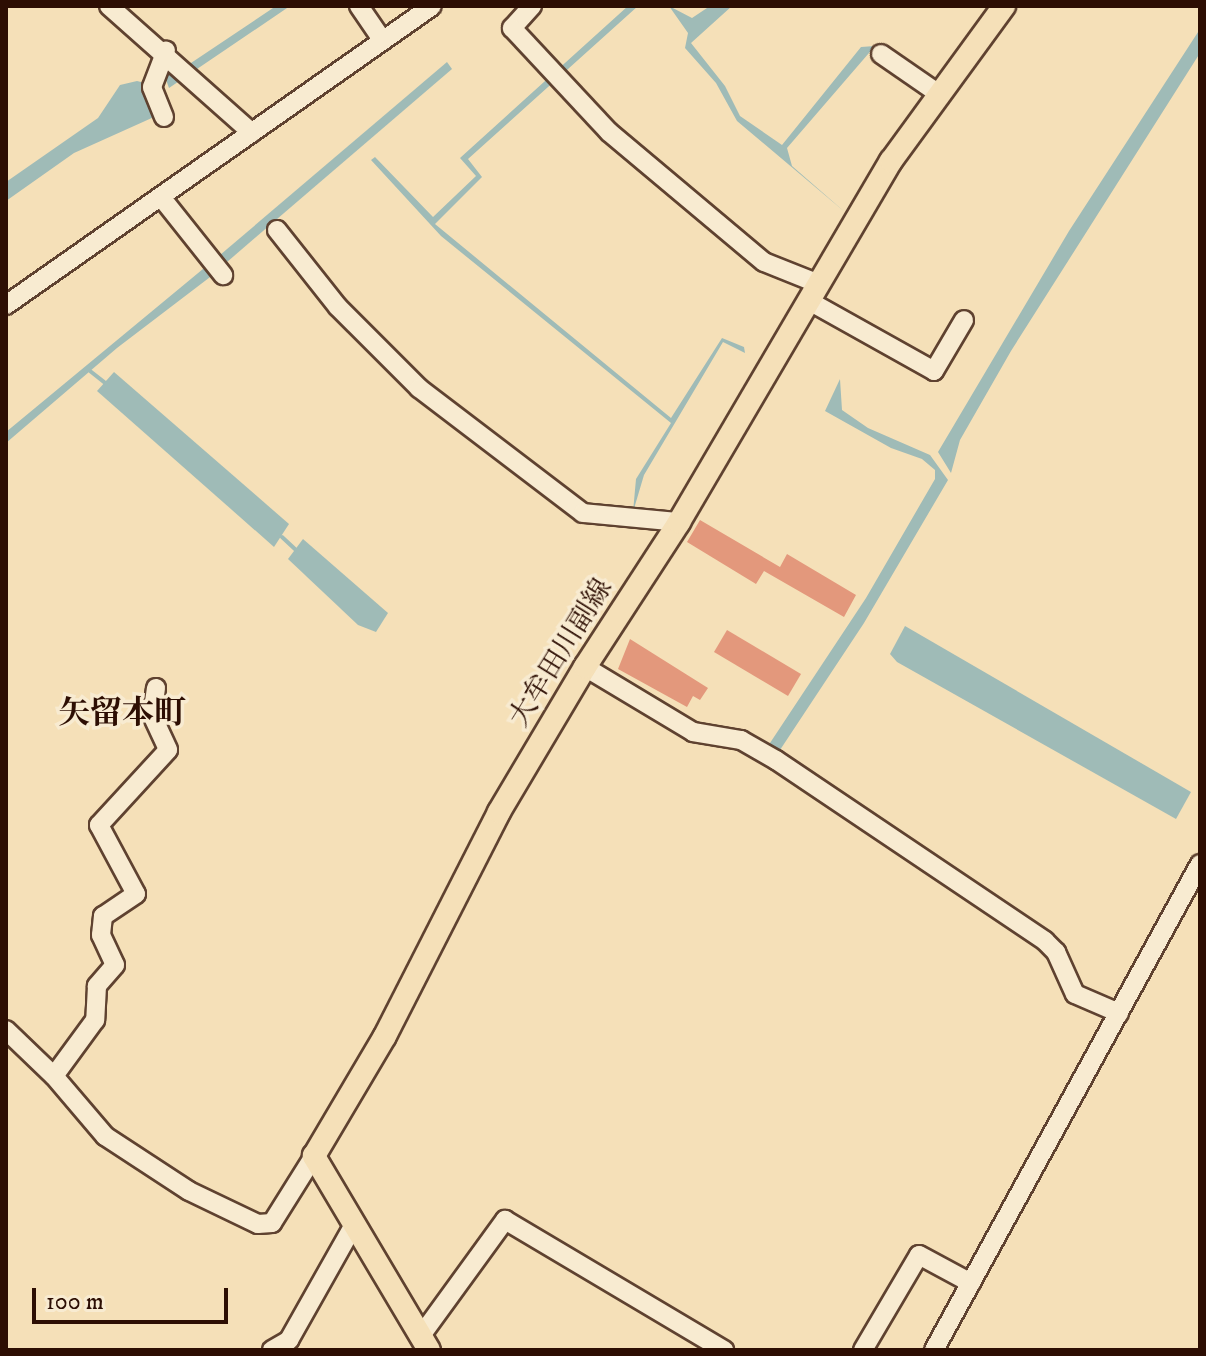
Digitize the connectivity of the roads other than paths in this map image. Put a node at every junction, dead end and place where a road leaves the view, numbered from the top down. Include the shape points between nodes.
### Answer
1 (109, 6) edge
2 (359, 6) edge
3 (432, 6) edge
4 (532, 6) edge
5 (1004, 6) edge
6 (383, 41) junction
7 (881, 54) dead end
8 (171, 56) junction
9 (939, 94) junction
10 (164, 117) dead end
11 (252, 133) junction
12 (161, 197) junction
13 (277, 230) dead end
14 (216, 267) dead end
15 (814, 292) junction
16 (6, 305) edge
17 (964, 320) dead end
18 (679, 522) junction
19 (585, 667) junction
20 (156, 688) dead end
21 (1200, 864) edge
22 (1193, 895) edge
23 (1119, 1013) junction
24 (6, 1030) edge
25 (54, 1076) junction
26 (314, 1156) junction
27 (352, 1228) junction
28 (971, 1283) junction
29 (424, 1344) edge
30 (272, 1350) edge
31 (724, 1350) edge
32 (863, 1350) edge
33 (934, 1350) edge

1 - 8 street
2 - 6 street
3 - 6 street
4 - 15 street via 512,28 554,74 658,177 735,240
5 - 9 main road, 大牟田川副線
6 - 11 street
7 - 9 street
8 - 10 street via 152,87
8 - 11 street
9 - 15 main road, 大牟田川副線 via 891,161
11 - 12 street
12 - 14 street
12 - 16 street
13 - 18 street via 338,307 419,388 583,513
15 - 17 street via 934,371
15 - 18 main road, 大牟田川副線
18 - 19 main road, 大牟田川副線
19 - 23 street via 693,732 741,740 776,760 1051,945 1075,994
19 - 26 main road, 大牟田川副線 via 499,812 385,1036
20 - 25 street via 152,715 168,750 99,825 136,894 103,916 101,935 115,965 97,986 95,1020
21 - 22 street
22 - 23 street
23 - 28 street
24 - 25 street
25 - 26 street via 105,1136 189,1191 258,1224 272,1223
26 - 27 main road
27 - 29 main road
27 - 30 street via 289,1340
28 - 32 street via 919,1255
28 - 33 street
29 - 31 street via 505,1220

